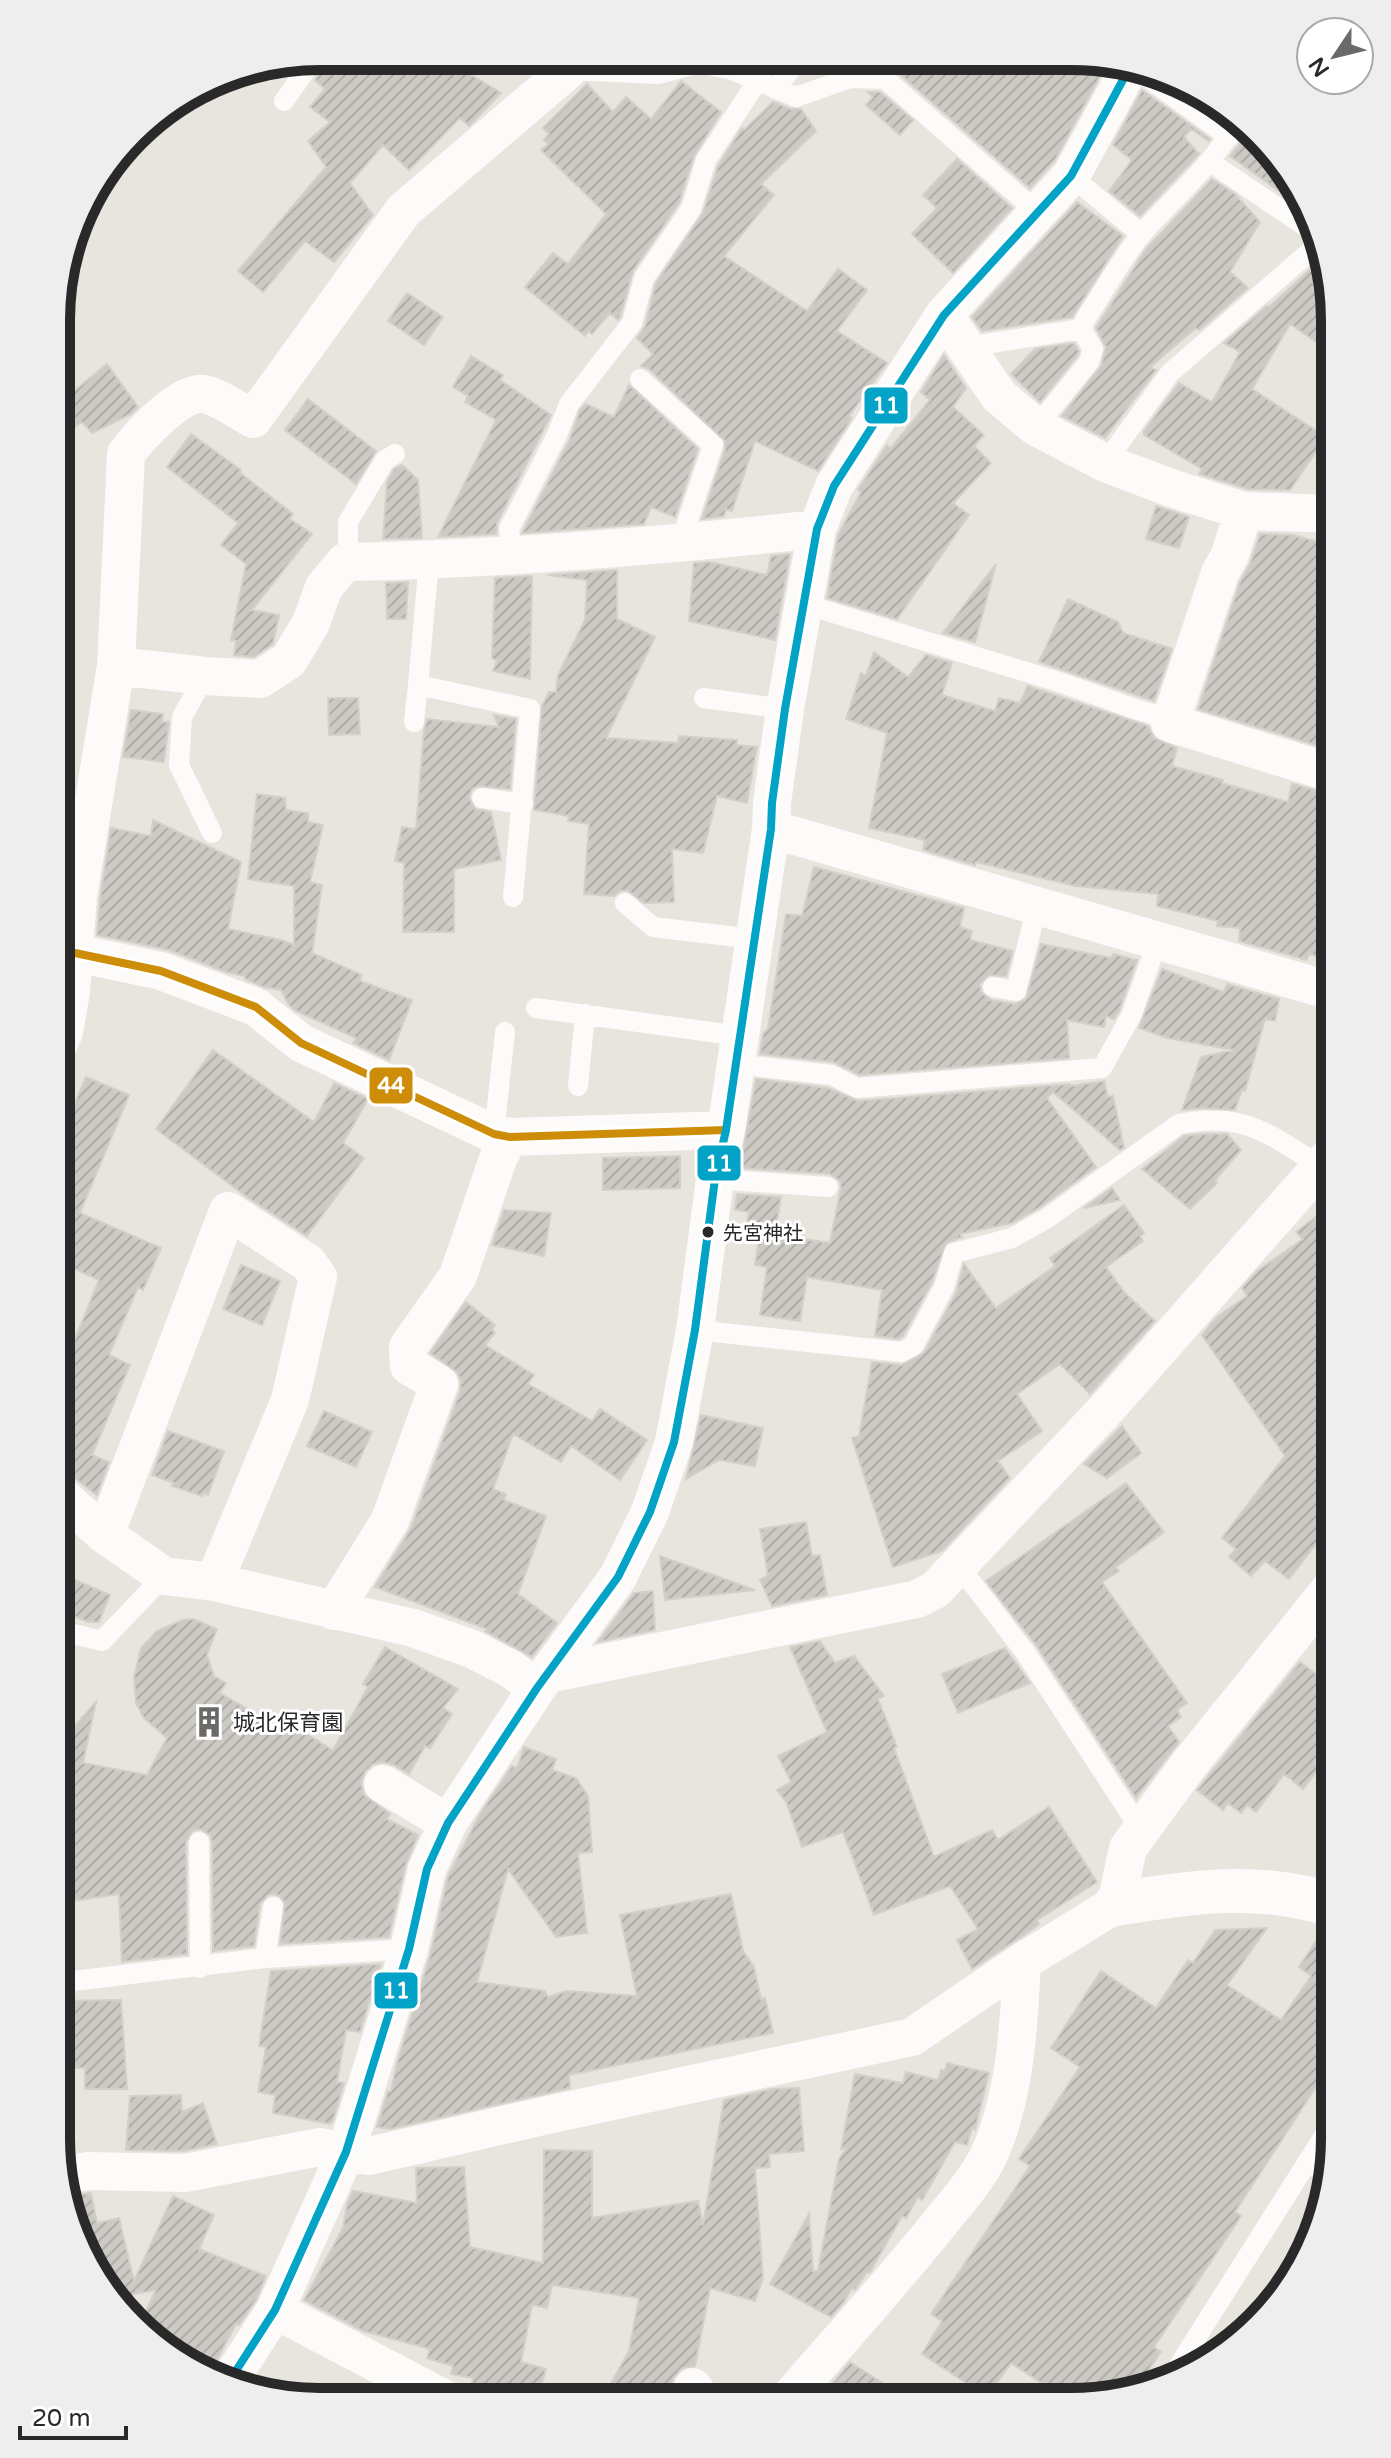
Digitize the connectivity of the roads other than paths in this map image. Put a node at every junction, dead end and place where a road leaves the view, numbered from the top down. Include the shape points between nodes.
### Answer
1 (733, 70) edge
2 (784, 70) edge
3 (305, 71) edge
4 (567, 71) edge
5 (582, 71) edge
6 (671, 71) edge
7 (1125, 76) edge
8 (767, 84) junction
9 (1160, 87) edge
10 (284, 101) dead end
11 (1233, 129) edge
12 (1229, 137) junction
13 (1211, 159) junction
14 (1071, 176) junction
15 (1036, 211) junction
16 (1301, 225) edge
17 (1141, 234) junction
18 (1310, 249) edge
19 (657, 260) junction
20 (630, 277) dead end
21 (944, 315) junction
22 (1081, 329) junction
23 (966, 347) junction
24 (640, 379) dead end
25 (1036, 427) junction
26 (395, 454) dead end
27 (1105, 463) junction
28 (1244, 511) junction
29 (1321, 514) edge
30 (817, 529) junction
31 (680, 544) junction
32 (512, 555) junction
33 (429, 560) junction
34 (345, 562) junction
35 (804, 604) junction
36 (116, 666) junction
37 (205, 676) junction
38 (418, 685) junction
39 (704, 698) dead end
40 (785, 709) junction
41 (1171, 719) junction
42 (414, 722) dead end
43 (1321, 770) edge
44 (482, 798) dead end
45 (523, 804) junction
46 (74, 824) edge
47 (771, 829) junction
48 (212, 833) dead end
49 (513, 897) dead end
50 (625, 903) dead end
51 (1037, 906) junction
52 (754, 939) junction
53 (1158, 940) junction
54 (75, 953) junction
55 (993, 987) dead end
56 (1321, 988) edge
57 (70, 994) edge
58 (536, 1008) dead end
59 (585, 1014) junction
60 (505, 1032) dead end
61 (738, 1050) junction
62 (578, 1086) dead end
63 (726, 1130) junction
64 (502, 1136) junction
65 (1321, 1155) edge
66 (1321, 1166) edge
67 (715, 1179) junction
68 (828, 1187) dead end
69 (695, 1330) junction
70 (70, 1504) edge
71 (105, 1535) junction
72 (958, 1565) junction
73 (164, 1576) junction
74 (214, 1582) junction
75 (1320, 1601) edge
76 (334, 1611) junction
77 (70, 1637) edge
78 (543, 1681) junction
79 (383, 1784) dead end
80 (448, 1823) junction
81 (1141, 1830) junction
82 (199, 1842) dead end
83 (1320, 1903) edge
84 (1116, 1904) junction
85 (273, 1907) dead end
86 (409, 1949) junction
87 (265, 1958) junction
88 (1022, 1962) junction
89 (200, 1968) junction
90 (70, 1982) edge
91 (1320, 2142) edge
92 (346, 2152) junction
93 (1308, 2161) junction
94 (1318, 2168) edge
95 (73, 2173) edge
96 (275, 2310) junction
97 (1181, 2362) edge
98 (235, 2373) edge
99 (424, 2388) edge
100 (798, 2388) edge

1 - 8 lane
2 - 8 lane
3 - 10 lane
4 - 36 street via 404,210 253,419 202,394 186,397 141,433 126,454
5 - 6 lane
7 - 14 street
8 - 15 lane via 796,97 850,78 885,79
8 - 19 lane via 706,160 691,209
9 - 12 lane
11 - 12 lane
12 - 13 lane
13 - 16 lane
13 - 17 lane
14 - 15 street
14 - 17 lane
15 - 21 street
17 - 22 lane
18 - 27 lane via 1170,373
19 - 20 lane via 649,259
19 - 32 lane via 644,278 632,323 569,404 509,529
21 - 23 street
21 - 30 street via 834,486
22 - 23 lane
22 - 25 lane via 1093,349 1089,362
23 - 25 street via 999,396
24 - 31 lane via 713,445
25 - 27 street
26 - 34 lane via 385,460 348,522
27 - 28 street
28 - 29 street
28 - 41 street
30 - 31 street
30 - 35 street
31 - 32 street
32 - 33 street
33 - 34 street
33 - 38 lane
34 - 37 street via 324,587 289,660 260,679
35 - 40 street
35 - 41 lane
36 - 37 street
36 - 46 street
37 - 48 lane via 182,717 179,765
38 - 42 lane
38 - 45 lane via 530,709
39 - 40 lane
40 - 47 street
41 - 43 street via 1170,723
44 - 45 lane
45 - 49 lane
46 - 54 street
47 - 51 street
47 - 52 street
50 - 52 lane via 653,927
51 - 53 street
51 - 55 lane via 1016,991
52 - 61 street
53 - 56 street
53 - 61 lane via 1131,1016 1102,1068 857,1088 832,1075
54 - 57 street
54 - 64 street via 161,971 256,1007 301,1043
58 - 59 lane
59 - 61 lane
59 - 62 lane
60 - 64 lane
61 - 63 street
63 - 64 street
63 - 67 street
64 - 76 street via 458,1276 408,1347 409,1366 439,1384 390,1520
65 - 69 lane via 1228,1120 1179,1124 1046,1219 1012,1238 954,1253 944,1287 913,1346 902,1352
66 - 72 street via 1110,1405
67 - 68 lane
67 - 69 street
69 - 78 street via 674,1442 650,1512 618,1577
70 - 71 street
71 - 73 street
71 - 74 street via 228,1211 308,1263 318,1277 290,1400
72 - 78 street via 935,1590 917,1599
72 - 81 lane via 1025,1652
73 - 74 street
73 - 77 lane via 102,1641
74 - 76 street
75 - 81 street
76 - 78 street via 413,1628
78 - 80 street
79 - 80 street
80 - 86 street via 427,1869
81 - 84 street via 1128,1848
82 - 89 lane
83 - 84 street via 1250,1889
84 - 88 street
85 - 87 lane
86 - 87 lane
86 - 92 street
87 - 89 lane
88 - 92 street via 912,2037 369,2156
88 - 100 street via 1007,2102 993,2146 961,2197
89 - 90 lane
91 - 93 lane
92 - 95 street via 320,2147 185,2173
92 - 96 street
93 - 94 lane
93 - 97 lane
96 - 98 street
96 - 99 street

